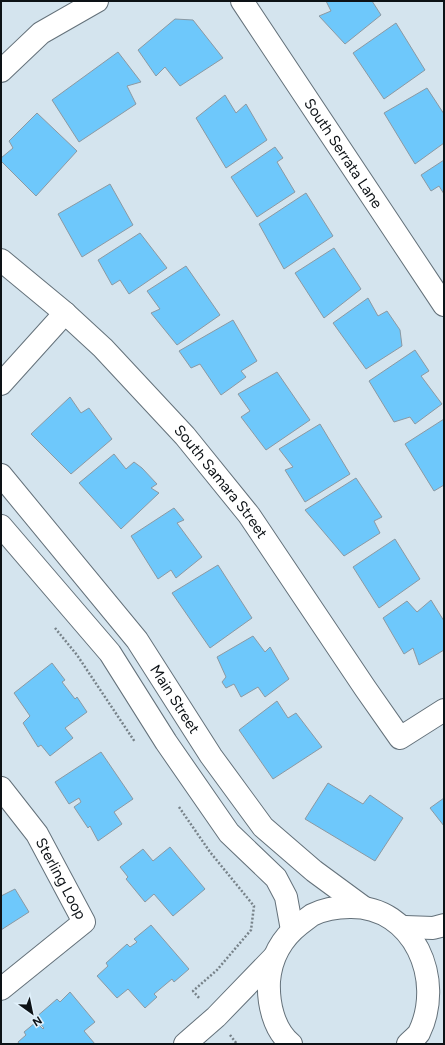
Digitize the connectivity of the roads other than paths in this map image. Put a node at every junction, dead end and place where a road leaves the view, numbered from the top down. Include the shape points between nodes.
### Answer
1 (97, 1) edge
2 (242, 1) edge
3 (1, 71) edge
4 (1, 260) edge
5 (444, 305) edge
6 (65, 313) junction
7 (1, 384) edge
8 (1, 475) edge
9 (1, 526) edge
10 (444, 710) edge
11 (1, 788) edge
12 (363, 907) junction
13 (444, 925) edge
14 (405, 927) junction
15 (292, 930) junction
16 (275, 956) junction
17 (444, 984) edge
18 (1, 989) edge
19 (430, 1003) junction
20 (424, 1034) edge
21 (185, 1044) edge
22 (291, 1044) edge
23 (408, 1044) edge

1 - 3 street via 41,33
2 - 5 street, South Serrata Lane
4 - 6 street, South Samara Street
6 - 7 street
6 - 10 street, South Samara Street via 103,348 185,436 249,515 400,738
8 - 12 street, Main Street via 137,640 211,756 263,827 314,871
9 - 15 street, Main Street via 110,653 166,742 229,833 276,878 286,897
11 - 18 street, Sterling Loop via 38,834 84,922
12 - 14 street via 387,915
12 - 15 street via 337,907 312,915
13 - 14 street via 433,928
14 - 19 street via 420,945 429,966 432,989
15 - 16 street
16 - 21 street via 216,1017
16 - 22 street via 270,970 268,995 274,1020
17 - 19 street
19 - 20 street
20 - 23 street via 419,1033

